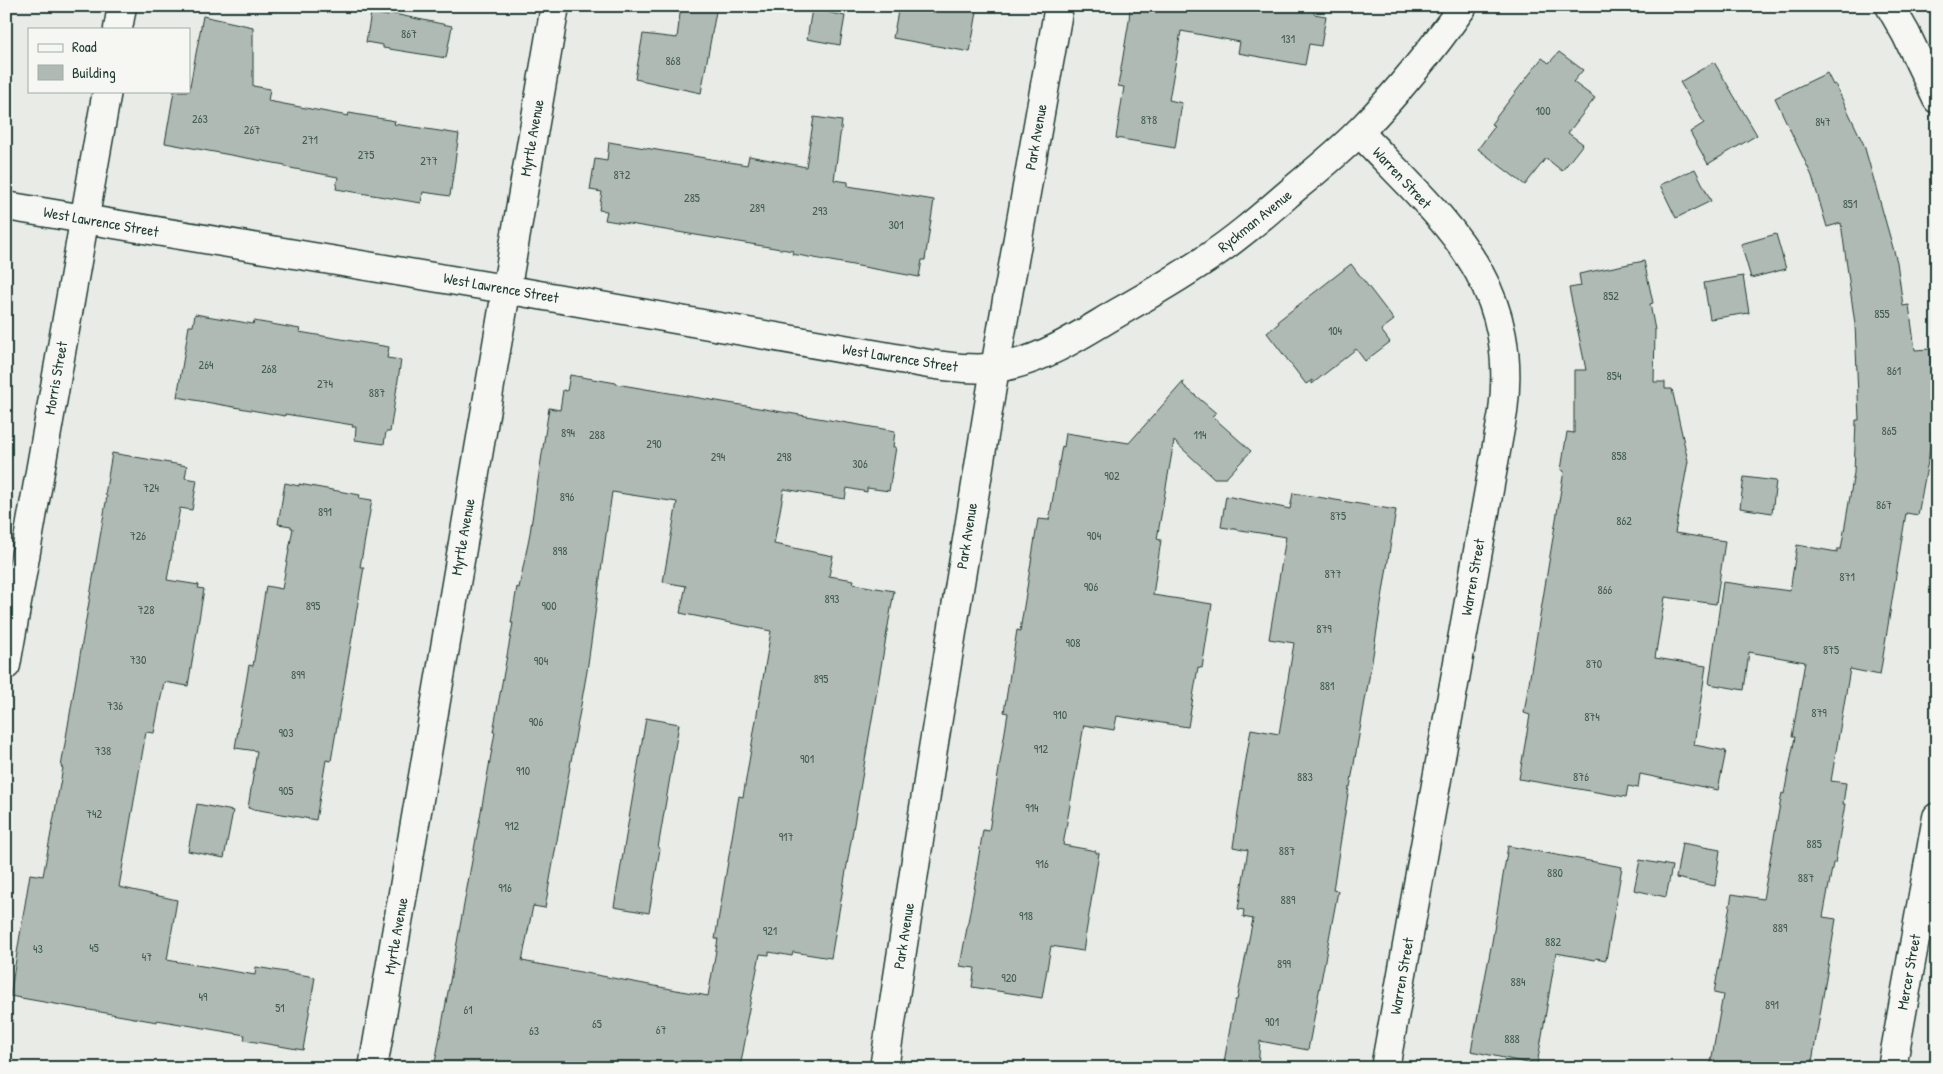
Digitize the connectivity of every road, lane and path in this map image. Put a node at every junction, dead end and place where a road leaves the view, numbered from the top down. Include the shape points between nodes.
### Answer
1 (122, 6) edge
2 (555, 6) edge
3 (1059, 6) edge
4 (1464, 6) edge
5 (1890, 6) edge
6 (118, 28) edge
7 (106, 92) edge
8 (1937, 99) edge
9 (1358, 132) junction
10 (6, 206) edge
11 (84, 220) junction
12 (505, 289) junction
13 (995, 368) junction
14 (6, 665) edge
15 (1937, 817) edge
16 (373, 1068) edge
17 (884, 1068) edge
18 (1385, 1068) edge
19 (1892, 1068) edge

1 - 6 street
2 - 12 street, Myrtle Avenue
3 - 13 street, Park Avenue
4 - 9 street, Ryckman Avenue via 1401,87
5 - 8 street
7 - 11 street, Morris Street
9 - 13 street, Ryckman Avenue via 1258,220 1208,258 1076,337 1035,357
9 - 18 street, Warren Street via 1447,226 1474,262 1498,316 1506,368 1502,412
10 - 11 street, West Lawrence Street
11 - 12 street, West Lawrence Street
11 - 14 street, Morris Street
12 - 13 street, West Lawrence Street via 929,364
12 - 16 street, Myrtle Avenue
13 - 17 street, Park Avenue
15 - 19 street, Mercer Street

